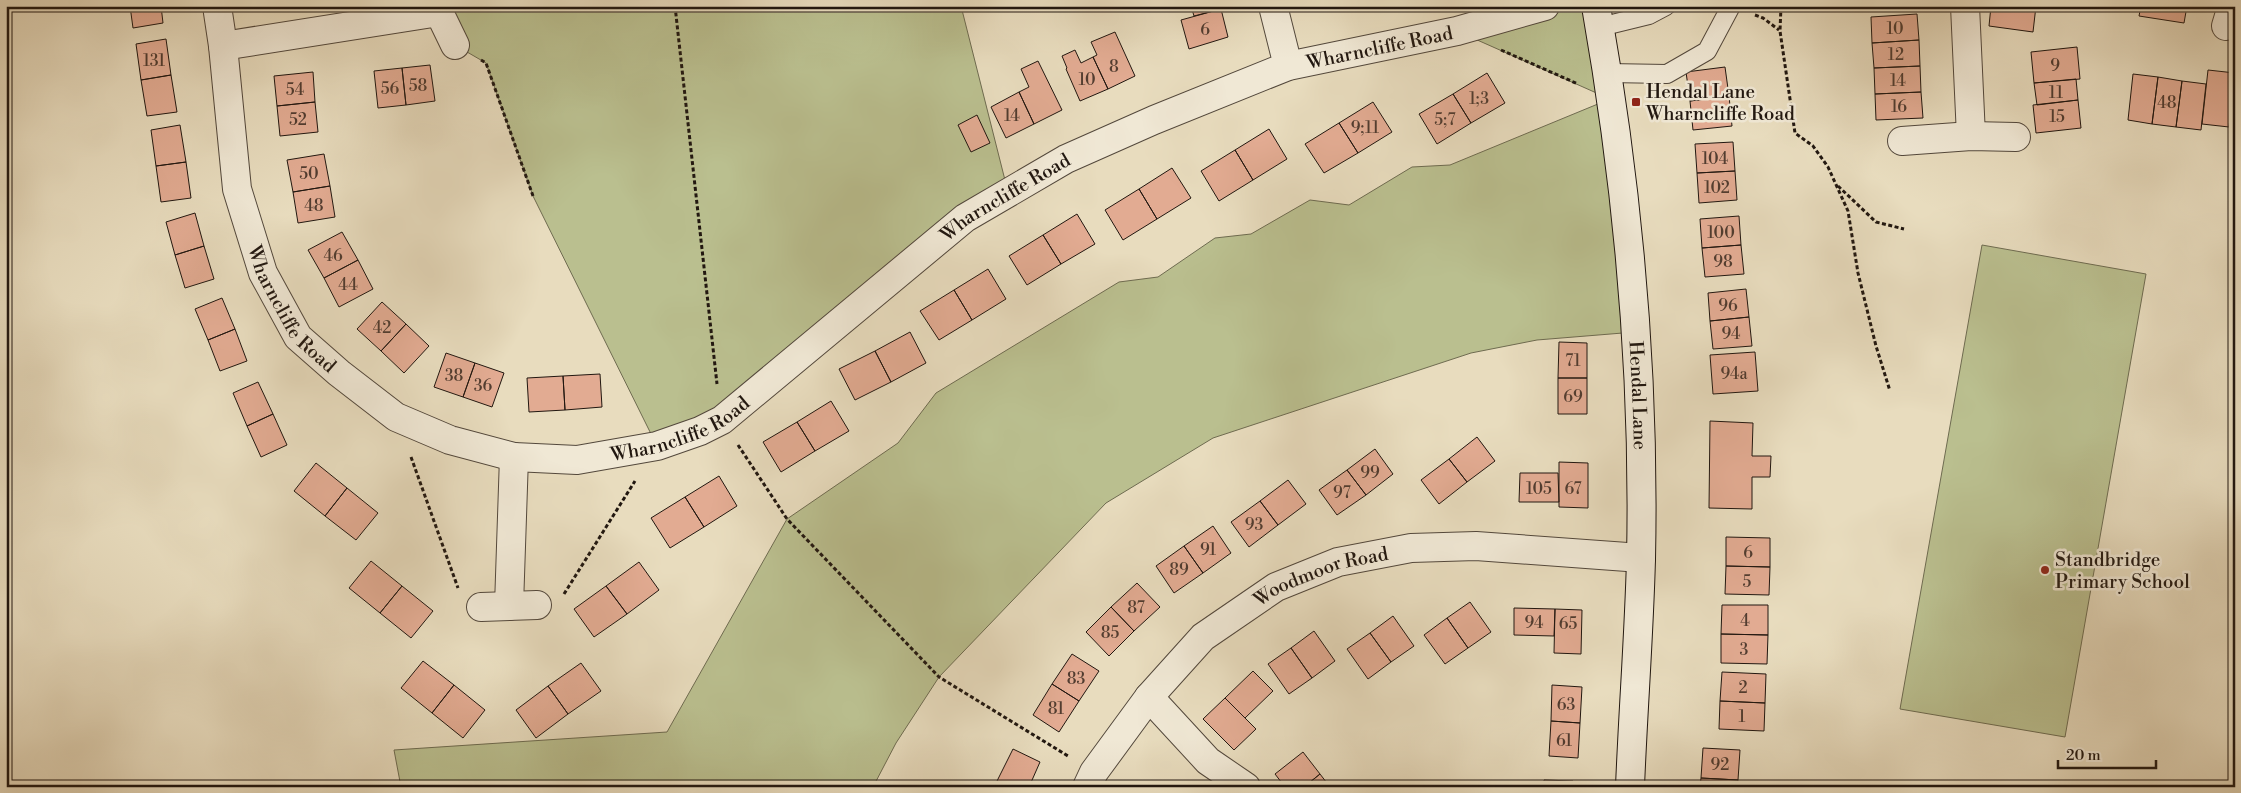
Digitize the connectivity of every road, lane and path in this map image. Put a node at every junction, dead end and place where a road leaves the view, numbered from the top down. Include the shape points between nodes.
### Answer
1 (217, 6) edge
2 (674, 6) edge
3 (1273, 6) edge
4 (1545, 6) edge
5 (1666, 6) edge
6 (1780, 6) edge
7 (1965, 6) edge
8 (1740, 9) edge
9 (1598, 17) edge
10 (1780, 30) junction
11 (1456, 31) junction
12 (455, 45) joint
13 (223, 46) junction
14 (1288, 66) junction
15 (1610, 86) junction
16 (1971, 136) junction
17 (2016, 136) dead end
18 (1902, 141) dead end
19 (1836, 185) junction
20 (534, 196) dead end
21 (1904, 230) dead end
22 (1890, 391) dead end
23 (722, 420) junction
24 (514, 457) junction
25 (1641, 558) junction
26 (537, 605) dead end
27 (509, 606) junction
28 (481, 607) dead end
29 (1149, 697) junction
30 (1090, 779) edge
31 (1246, 787) edge
32 (1630, 787) edge

1 - 13 street, Wharncliffe Road
2 - 23 path
3 - 14 street
4 - 11 street, Wharncliffe Road
5 - 9 lane via 1649,14
6 - 10 path
7 - 16 street
8 - 10 path via 1763,18
8 - 15 lane via 1707,51 1667,74
9 - 15 street, Hendal Lane
10 - 19 path via 1795,133 1813,146
11 - 14 street, Wharncliffe Road
11 - 15 path
12 - 13 street via 439,12
12 - 20 path via 486,63
13 - 24 street, Wharncliffe Road via 237,189 263,272 298,337 396,417 450,440
14 - 23 street, Wharncliffe Road via 1066,159 964,218
15 - 25 street, Hendal Lane via 1636,341
16 - 17 street
16 - 18 street
19 - 21 path via 1876,222
19 - 22 path via 1848,211 1858,273
23 - 24 street, Wharncliffe Road via 657,446 577,460
23 - 30 path via 787,520 939,678
24 - 27 street
25 - 29 street, Woodmoor Road via 1476,546 1411,548 1338,562 1276,587 1203,638
25 - 32 street, Hendal Lane
26 - 27 street
27 - 28 street
29 - 30 street, Woodmoor Road
29 - 31 street via 1208,761

